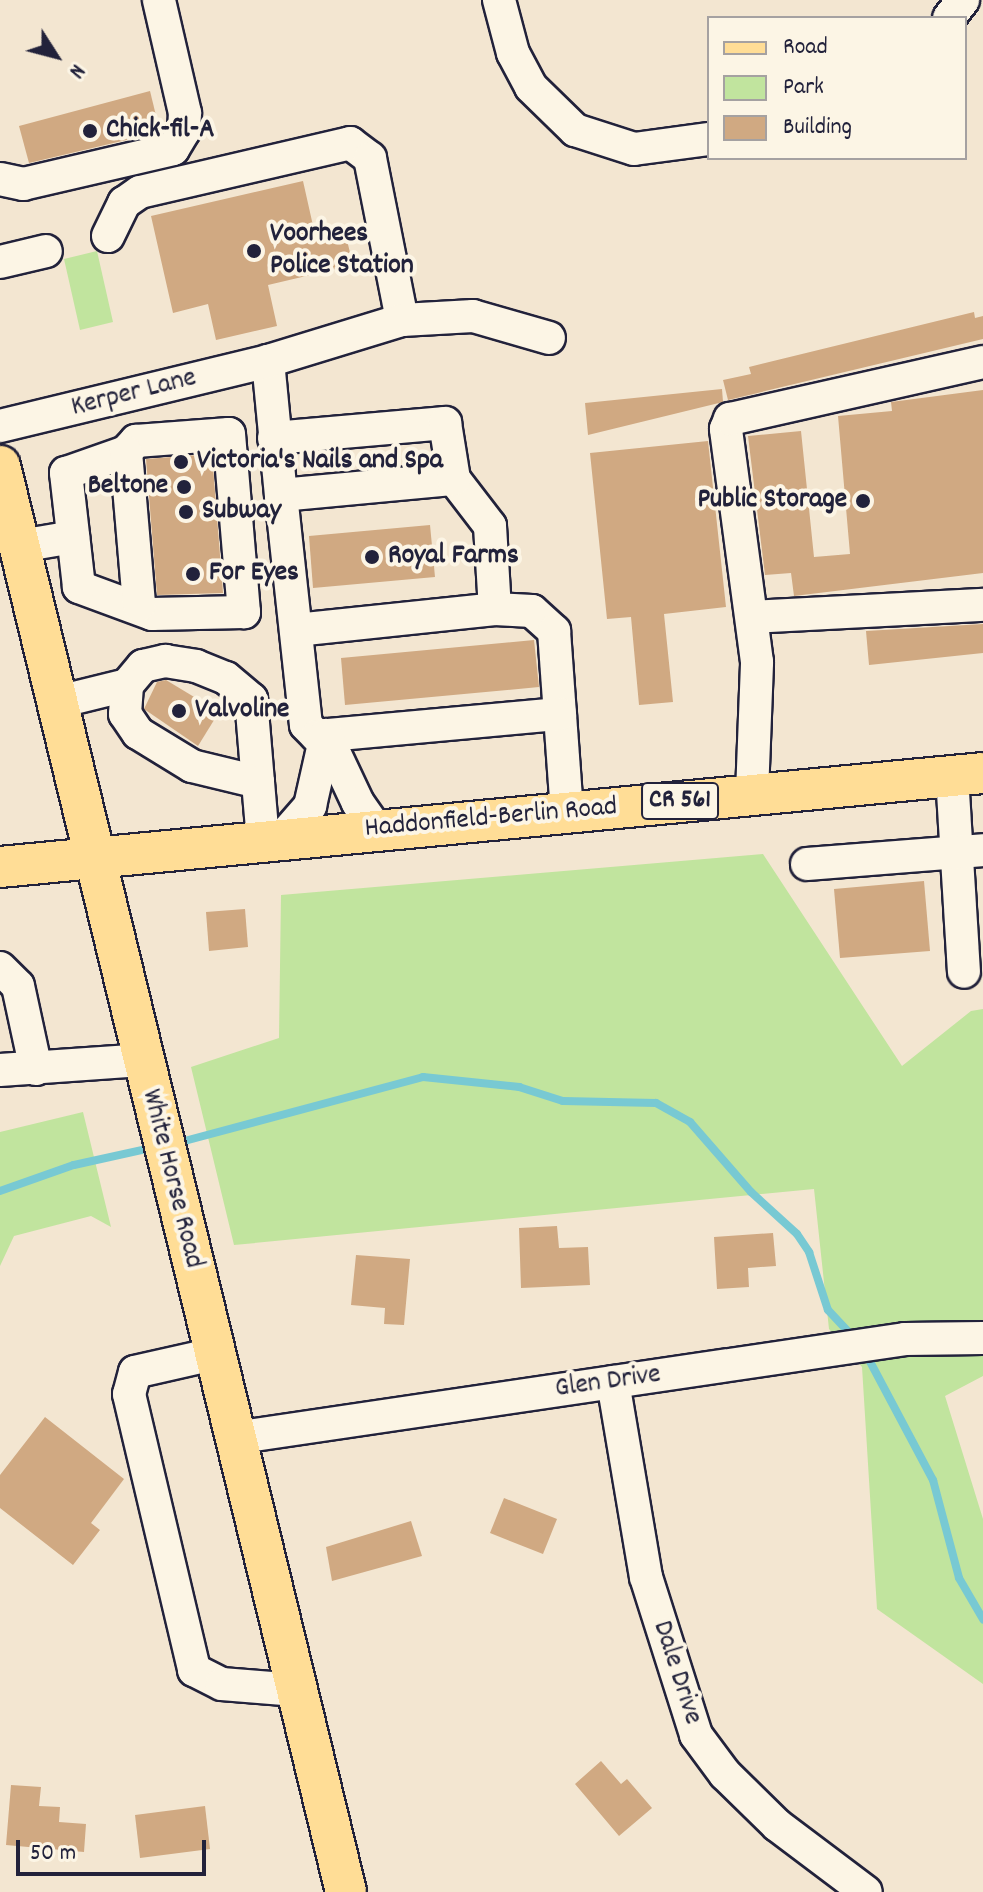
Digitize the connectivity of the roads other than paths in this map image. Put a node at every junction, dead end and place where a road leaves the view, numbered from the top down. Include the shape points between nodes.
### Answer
1 (159, 0) edge
2 (499, 0) edge
3 (963, 0) edge
4 (951, 16) edge
5 (707, 139) edge
6 (0, 179) edge
7 (108, 236) dead end
8 (46, 251) dead end
9 (0, 262) edge
10 (402, 320) junction
11 (549, 338) dead end
12 (268, 361) junction
13 (983, 362) edge
14 (0, 426) edge
15 (274, 438) junction
16 (126, 452) junction
17 (0, 466) edge
18 (454, 479) junction
19 (281, 495) junction
20 (73, 537) junction
21 (20, 546) junction
22 (139, 605) junction
23 (983, 605) edge
24 (495, 609) junction
25 (752, 617) junction
26 (296, 630) junction
27 (127, 685) junction
28 (58, 702) junction
29 (560, 714) junction
30 (326, 735) junction
31 (967, 774) edge
32 (258, 782) junction
33 (752, 794) junction
34 (567, 812) junction
35 (377, 830) junction
36 (273, 839) junction
37 (970, 851) edge
38 (95, 856) junction
39 (807, 864) dead end
40 (0, 867) edge
41 (0, 968) edge
42 (964, 972) dead end
43 (142, 1060) junction
44 (36, 1069) junction
45 (0, 1070) edge
46 (983, 1338) edge
47 (214, 1354) junction
48 (613, 1382) junction
49 (234, 1438) junction
50 (296, 1690) junction
51 (346, 1892) edge
52 (866, 1892) edge

1 - 6 street via 185,113 184,131 173,149 23,184
2 - 5 street via 513,53 531,87 575,130 634,149
3 - 4 street
7 - 10 street via 124,203 140,192 350,143 370,158
8 - 9 street
10 - 11 street, Kerper Lane via 473,316
10 - 12 street, Kerper Lane
12 - 14 street, Kerper Lane
12 - 15 street
13 - 25 street via 730,419 726,429
15 - 18 street via 445,423
15 - 19 street
16 - 20 street via 66,473
16 - 22 street
16 - 22 street via 136,441 229,434 244,612 152,614
17 - 21 main road, White Horse Road
18 - 19 street
18 - 24 street via 490,526
19 - 26 street
20 - 21 street
20 - 22 street via 79,587
21 - 28 main road, White Horse Road
23 - 25 street
24 - 26 street
24 - 29 street via 532,611 547,619 554,631
25 - 33 street via 757,662
26 - 30 street via 306,725 317,736
27 - 28 street
27 - 32 street via 125,714 138,733 192,766
27 - 32 street via 143,666 165,661 226,678 251,699
28 - 38 main road, White Horse Road
29 - 30 street
29 - 34 street
30 - 35 street
30 - 36 street via 310,806
31 - 33 main road, Haddonfield-Berlin Road / CR 561
31 - 37 street
32 - 36 street
33 - 34 main road, Haddonfield-Berlin Road / CR 561
34 - 35 main road, Haddonfield-Berlin Road / CR 561
35 - 36 main road, Haddonfield-Berlin Road / CR 561
36 - 38 main road, Haddonfield-Berlin Road / CR 561
37 - 39 street
37 - 42 street
38 - 40 main road, Haddonfield-Berlin Road / CR 561
38 - 43 main road, White Horse Road
41 - 44 street via 18,986
43 - 44 street
43 - 47 main road, White Horse Road
44 - 45 street
46 - 48 street, Glen Drive via 905,1339
47 - 49 main road, White Horse Road
47 - 50 street via 135,1372 129,1394 194,1670 222,1684
48 - 49 street, Glen Drive
48 - 52 street, Dale Drive via 646,1577 696,1735 725,1774 777,1825
49 - 50 main road, White Horse Road
50 - 51 main road, White Horse Road

